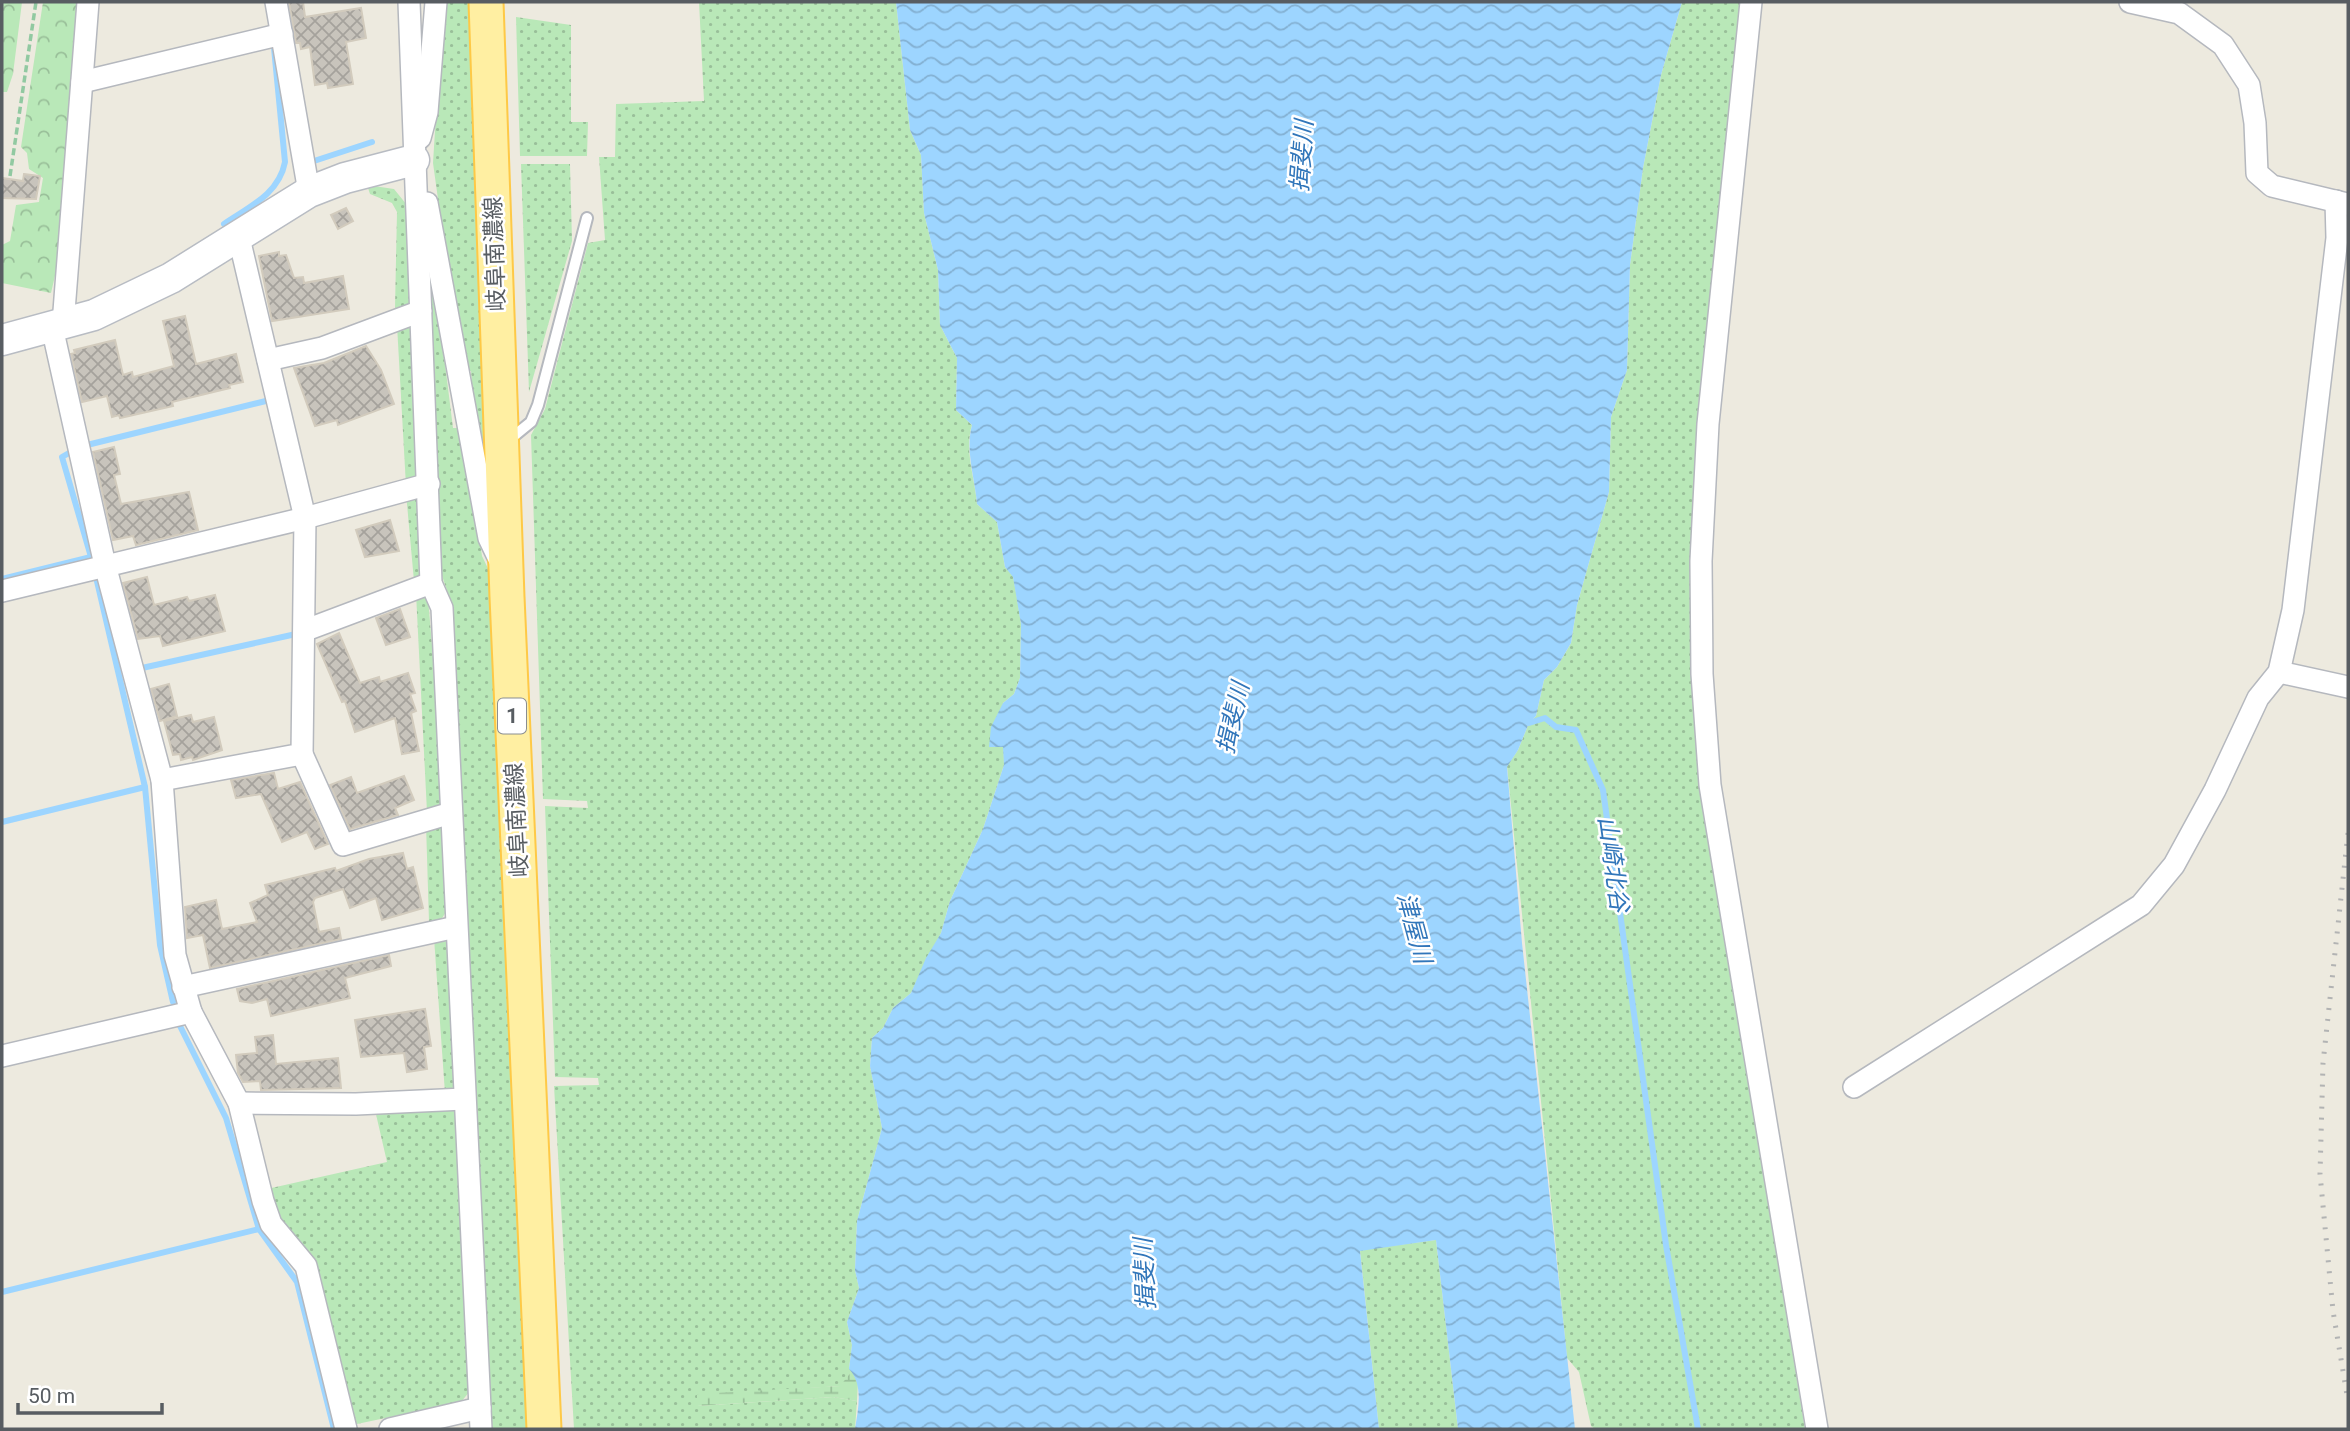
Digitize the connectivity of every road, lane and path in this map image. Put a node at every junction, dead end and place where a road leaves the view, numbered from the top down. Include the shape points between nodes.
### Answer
1 (36, 2) edge
2 (88, 2) edge
3 (276, 2) edge
4 (409, 2) edge
5 (436, 2) edge
6 (486, 2) edge
7 (1751, 2) edge
8 (2130, 2) edge
9 (2188, 10) edge
10 (282, 34) junction
11 (82, 82) junction
12 (414, 160) junction
13 (10, 176) dead end
14 (309, 192) junction
15 (2342, 202) edge
16 (587, 218) dead end
17 (239, 238) junction
18 (421, 311) junction
19 (57, 325) junction
20 (2, 340) edge
21 (268, 360) junction
22 (502, 446) junction
23 (429, 484) junction
24 (305, 518) junction
25 (106, 565) junction
26 (506, 574) junction
27 (431, 583) junction
28 (2, 591) edge
29 (306, 630) junction
30 (2279, 672) junction
31 (2348, 687) edge
32 (302, 754) junction
33 (162, 780) junction
34 (451, 813) junction
35 (456, 927) junction
36 (183, 987) junction
37 (191, 1012) junction
38 (2, 1056) edge
39 (1854, 1087) dead end
40 (464, 1099) junction
41 (239, 1103) junction
42 (480, 1408) junction
43 (346, 1429) edge
44 (390, 1429) edge
45 (481, 1429) edge
46 (544, 1429) edge
47 (1817, 1429) edge

1 - 13 path
2 - 11 street
3 - 10 street
4 - 12 street
5 - 12 street via 428,112
6 - 22 main road, 岐阜南濃線 / 1
7 - 47 street via 1708,424 1701,561 1702,674 1710,785
8 - 9 street via 2179,13
9 - 15 street via 2223,45 2249,85 2257,173 2272,186
10 - 11 street
10 - 14 street
11 - 19 street
12 - 14 street
12 - 18 street
12 - 26 street via 428,207 489,538
14 - 17 street
15 - 30 street via 2293,610
16 - 22 lane via 538,405 531,422
17 - 19 street via 134,297
17 - 21 street
18 - 21 street via 322,348
18 - 23 street
19 - 20 street
19 - 25 street
21 - 24 street
22 - 26 main road, 岐阜南濃線 / 1
23 - 24 street
23 - 27 street
24 - 25 street
24 - 29 street
25 - 28 street
25 - 33 street
26 - 46 main road, 岐阜南濃線 / 1
27 - 29 street
27 - 34 street via 442,608
29 - 32 street
30 - 31 street
30 - 39 street via 2258,698 2174,865 2141,905
32 - 33 street
32 - 34 street via 343,845
33 - 36 street via 175,955
34 - 35 street
35 - 36 street
35 - 40 street
36 - 37 street
37 - 38 street
37 - 41 street
40 - 41 street
40 - 42 street
41 - 43 street via 271,1224 306,1266
42 - 44 street
42 - 45 street

